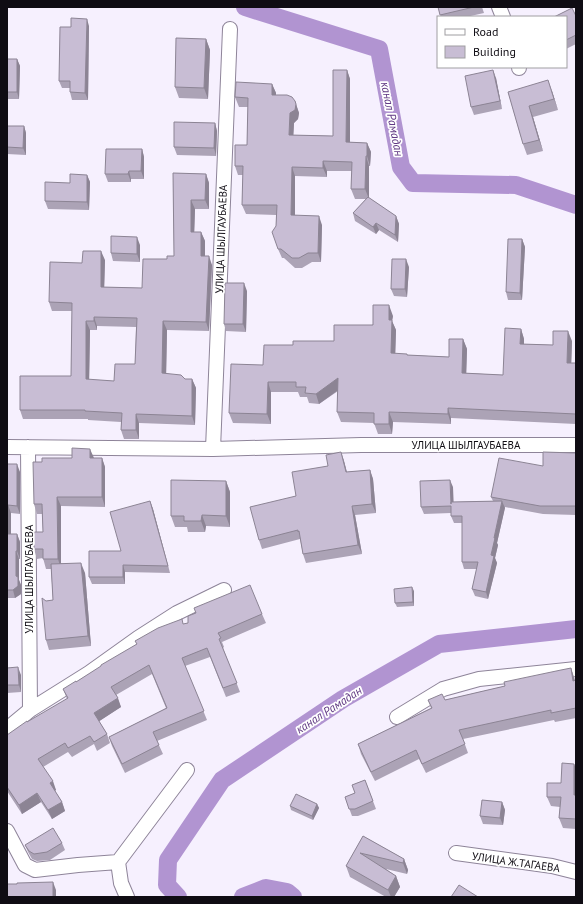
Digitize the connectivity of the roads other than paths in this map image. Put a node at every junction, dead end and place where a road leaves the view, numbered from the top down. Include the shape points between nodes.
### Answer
1 (230, 29) dead end
2 (576, 445) edge
3 (7, 446) edge
4 (28, 447) junction
5 (213, 449) junction
6 (224, 590) dead end
7 (576, 669) edge
8 (30, 710) junction
9 (397, 717) dead end
10 (7, 729) edge
11 (187, 770) dead end
12 (7, 831) edge
13 (456, 853) dead end
14 (118, 862) junction
15 (576, 872) edge
16 (127, 897) edge

1 - 5 street, УЛИЦА ШЫЛГАУБАЕВА
2 - 5 street, УЛИЦА ШЫЛГАУБАЕВА via 361,445
3 - 4 street, УЛИЦА ШЫЛГАУБАЕВА
4 - 5 street, УЛИЦА ШЫЛГАУБАЕВА
4 - 8 street, УЛИЦА ШЫЛГАУБАЕВА
6 - 8 street via 177,612
7 - 9 street via 479,679 443,688
8 - 10 street
11 - 14 street
12 - 14 street via 25,865 35,870
13 - 15 street, УЛИЦА Ж.ТАГАЕВА via 552,866
14 - 16 street via 120,883

